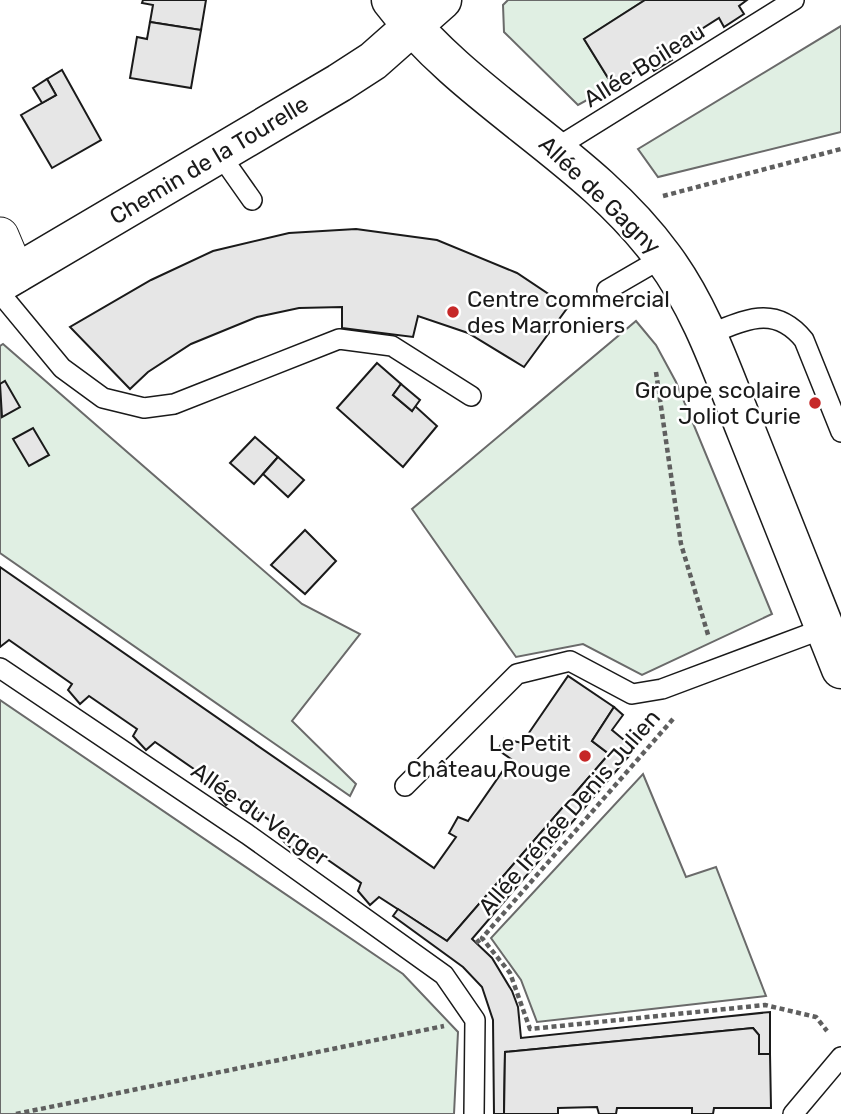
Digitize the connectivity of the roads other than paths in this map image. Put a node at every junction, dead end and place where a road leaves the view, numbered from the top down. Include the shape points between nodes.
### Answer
1 (442, 0) edge
2 (794, 0) edge
3 (402, 14) edge
4 (556, 148) junction
5 (220, 156) junction
6 (252, 200) dead end
7 (0, 236) edge
8 (664, 257) junction
9 (5, 283) edge
10 (607, 290) dead end
11 (707, 335) junction
12 (471, 397) dead end
13 (841, 432) edge
14 (825, 628) junction
15 (0, 668) edge
16 (841, 669) edge
17 (405, 786) dead end
18 (841, 1057) edge
19 (474, 1114) edge
20 (793, 1114) edge

1 - 3 main road, Chemin de la Tourelle
2 - 4 lane, Allée Boileau
3 - 4 main road, Allée de Gagny
3 - 5 main road, Chemin de la Tourelle via 373,61
4 - 8 main road, Allée de Gagny
5 - 6 lane
5 - 9 main road, Chemin de la Tourelle
7 - 9 street
8 - 10 lane
8 - 11 main road, Allée de Gagny
9 - 12 lane via 62,368 103,398 144,408 174,404 339,339 392,346
11 - 13 lane via 757,316 795,328
11 - 14 main road, Allée de Gagny
14 - 16 main road, Allée de Gagny
14 - 17 lane via 662,689 632,694 570,661 517,674
15 - 19 lane, Allée du Verger via 247,834 444,975 475,1020
18 - 20 lane

